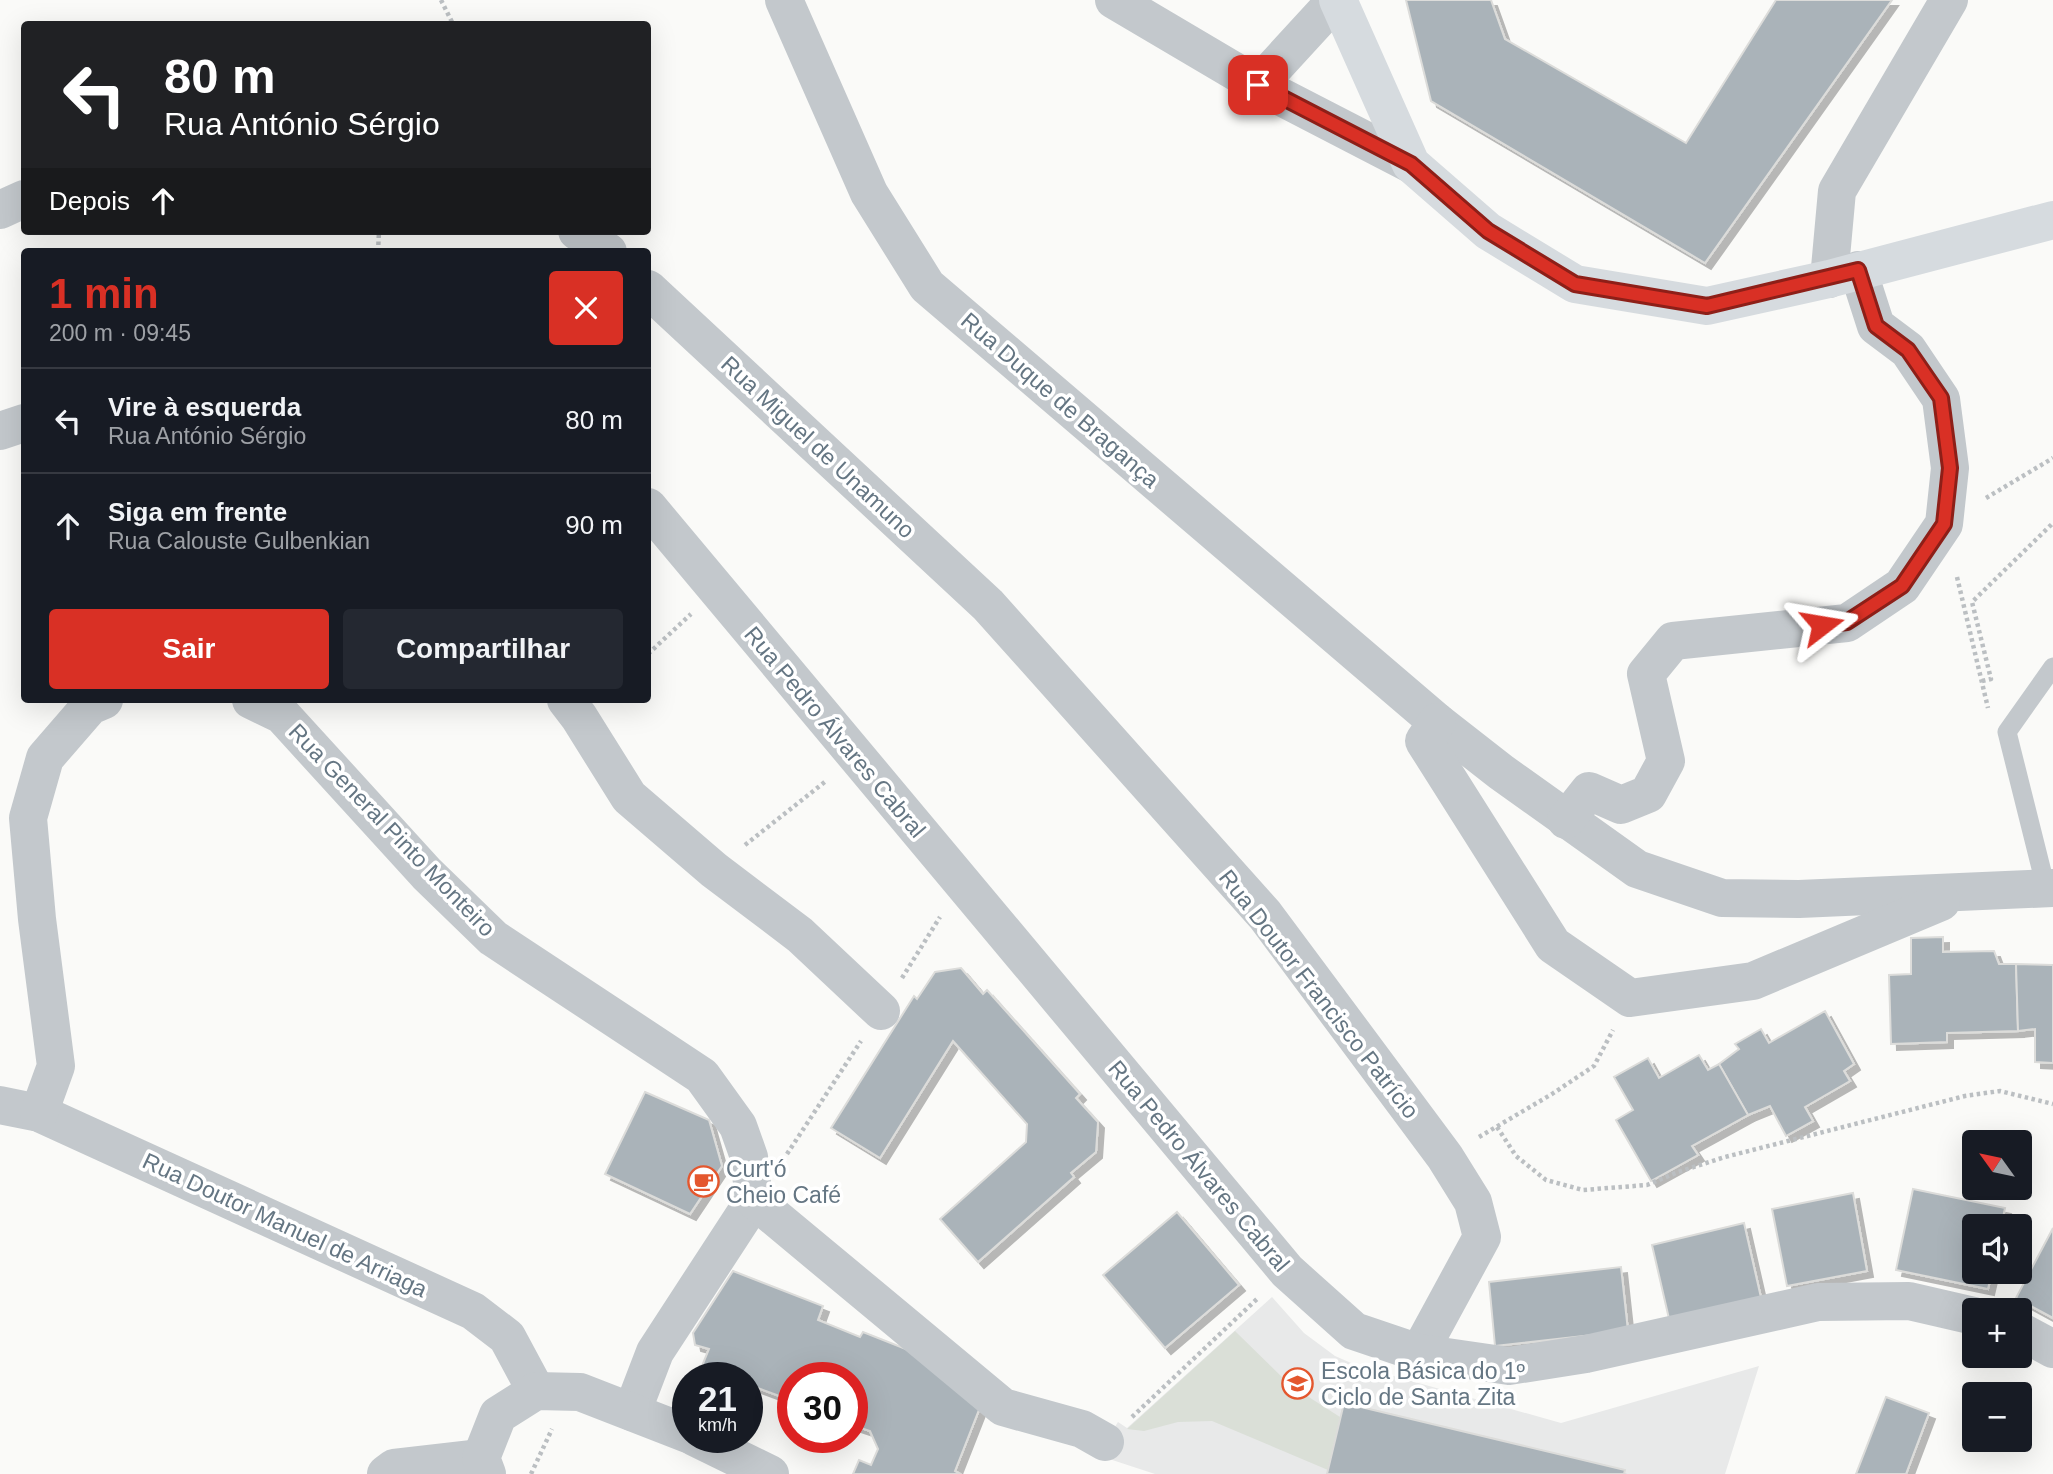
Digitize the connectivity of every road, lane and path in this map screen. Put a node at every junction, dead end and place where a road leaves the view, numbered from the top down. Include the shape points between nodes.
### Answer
1 (441, 0) edge
2 (784, 0) edge
3 (1114, 0) edge
4 (1337, 0) edge
5 (1949, 0) edge
6 (452, 21) edge
7 (1258, 85) junction
8 (1411, 164) junction
9 (21, 200) edge
10 (0, 210) edge
11 (2053, 220) edge
12 (583, 235) edge
13 (602, 248) edge
14 (1844, 275) junction
15 (651, 292) edge
16 (21, 424) edge
17 (0, 431) edge
18 (2053, 458) edge
19 (651, 512) edge
20 (2053, 523) edge
21 (1944, 524) junction
22 (717, 590) junction
23 (988, 605) joint
24 (651, 651) edge
25 (2053, 667) edge
26 (1982, 681) dead end
27 (97, 703) edge
28 (257, 703) edge
29 (568, 703) edge
30 (1437, 722) junction
31 (858, 756) junction
32 (1566, 820) junction
33 (715, 870) junction
34 (2050, 888) edge
35 (1966, 892) junction
36 (1630, 998) junction
37 (881, 1011) dead end
38 (2053, 1104) edge
39 (0, 1105) edge
40 (39, 1113) junction
41 (1497, 1127) junction
42 (1445, 1157) junction
43 (754, 1200) junction
44 (1286, 1271) junction
45 (1962, 1313) edge
46 (2032, 1338) edge
47 (2053, 1349) edge
48 (1419, 1353) junction
49 (536, 1391) junction
50 (632, 1412) junction
51 (1113, 1427) joint
52 (672, 1428) edge
53 (727, 1453) edge
54 (484, 1466) edge
55 (386, 1474) edge
56 (770, 1474) edge

1 - 6 path
2 - 30 street, Rua Duque de Bragança via 869,193 927,286
3 - 7 street
4 - 7 street
4 - 8 street
5 - 14 street via 1837,191
7 - 8 street
8 - 14 street via 1488,231 1575,284 1707,306
9 - 10 street
11 - 14 street
12 - 13 street
14 - 21 street via 1876,326 1908,350 1941,398 1950,468
15 - 23 street, Rua Miguel de Unamuno
16 - 17 street
18 - 21 path
19 - 22 street, Rua Pedro Álvares Cabral
20 - 26 path via 1972,602 1991,679
21 - 32 street via 1902,586 1847,622 1673,641 1646,674 1666,761 1648,794 1621,805 1589,791
22 - 24 path
22 - 31 street, Rua Pedro Álvares Cabral
23 - 42 street, Rua Doutor Francisco Patrício via 1265,915
25 - 34 lane via 2007,732
27 - 40 street via 45,758 28,818 56,1066
28 - 43 street, Rua General Pinto Monteiro via 282,715 427,874 493,938 702,1076 738,1126 749,1157
29 - 33 street via 629,797
30 - 32 street, Rua Duque de Bragança
30 - 36 street via 1424,741 1553,945
31 - 33 path
31 - 44 street, Rua Pedro Álvares Cabral
32 - 35 street, Rua Duque de Bragança via 1637,869 1722,898
33 - 37 street via 800,934
34 - 35 street, Rua Duque de Bragança
35 - 36 street, Rua Duque de Bragança via 1753,981
36 - 41 path via 1594,1066
38 - 41 path via 2000,1091 1965,1096 1725,1157 1647,1185 1583,1190 1546,1180 1516,1157
39 - 40 street, Rua Doutor Manuel de Arriaga
40 - 49 street, Rua Doutor Manuel de Arriaga via 473,1311 507,1337
41 - 42 path
42 - 48 street, Rua Doutor Francisco Patrício via 1473,1202 1482,1237
43 - 50 street via 655,1352
43 - 51 street via 1003,1407 1082,1429
44 - 48 street, Rua Pedro Álvares Cabral via 1354,1331
44 - 51 path via 1129,1419
45 - 48 street, Rua Pedro Álvares Cabral via 1909,1301 1818,1302 1586,1354 1509,1366
46 - 47 street
49 - 50 street via 580,1392
49 - 54 street via 498,1415
50 - 52 street
53 - 56 street
54 - 55 street via 394,1468

